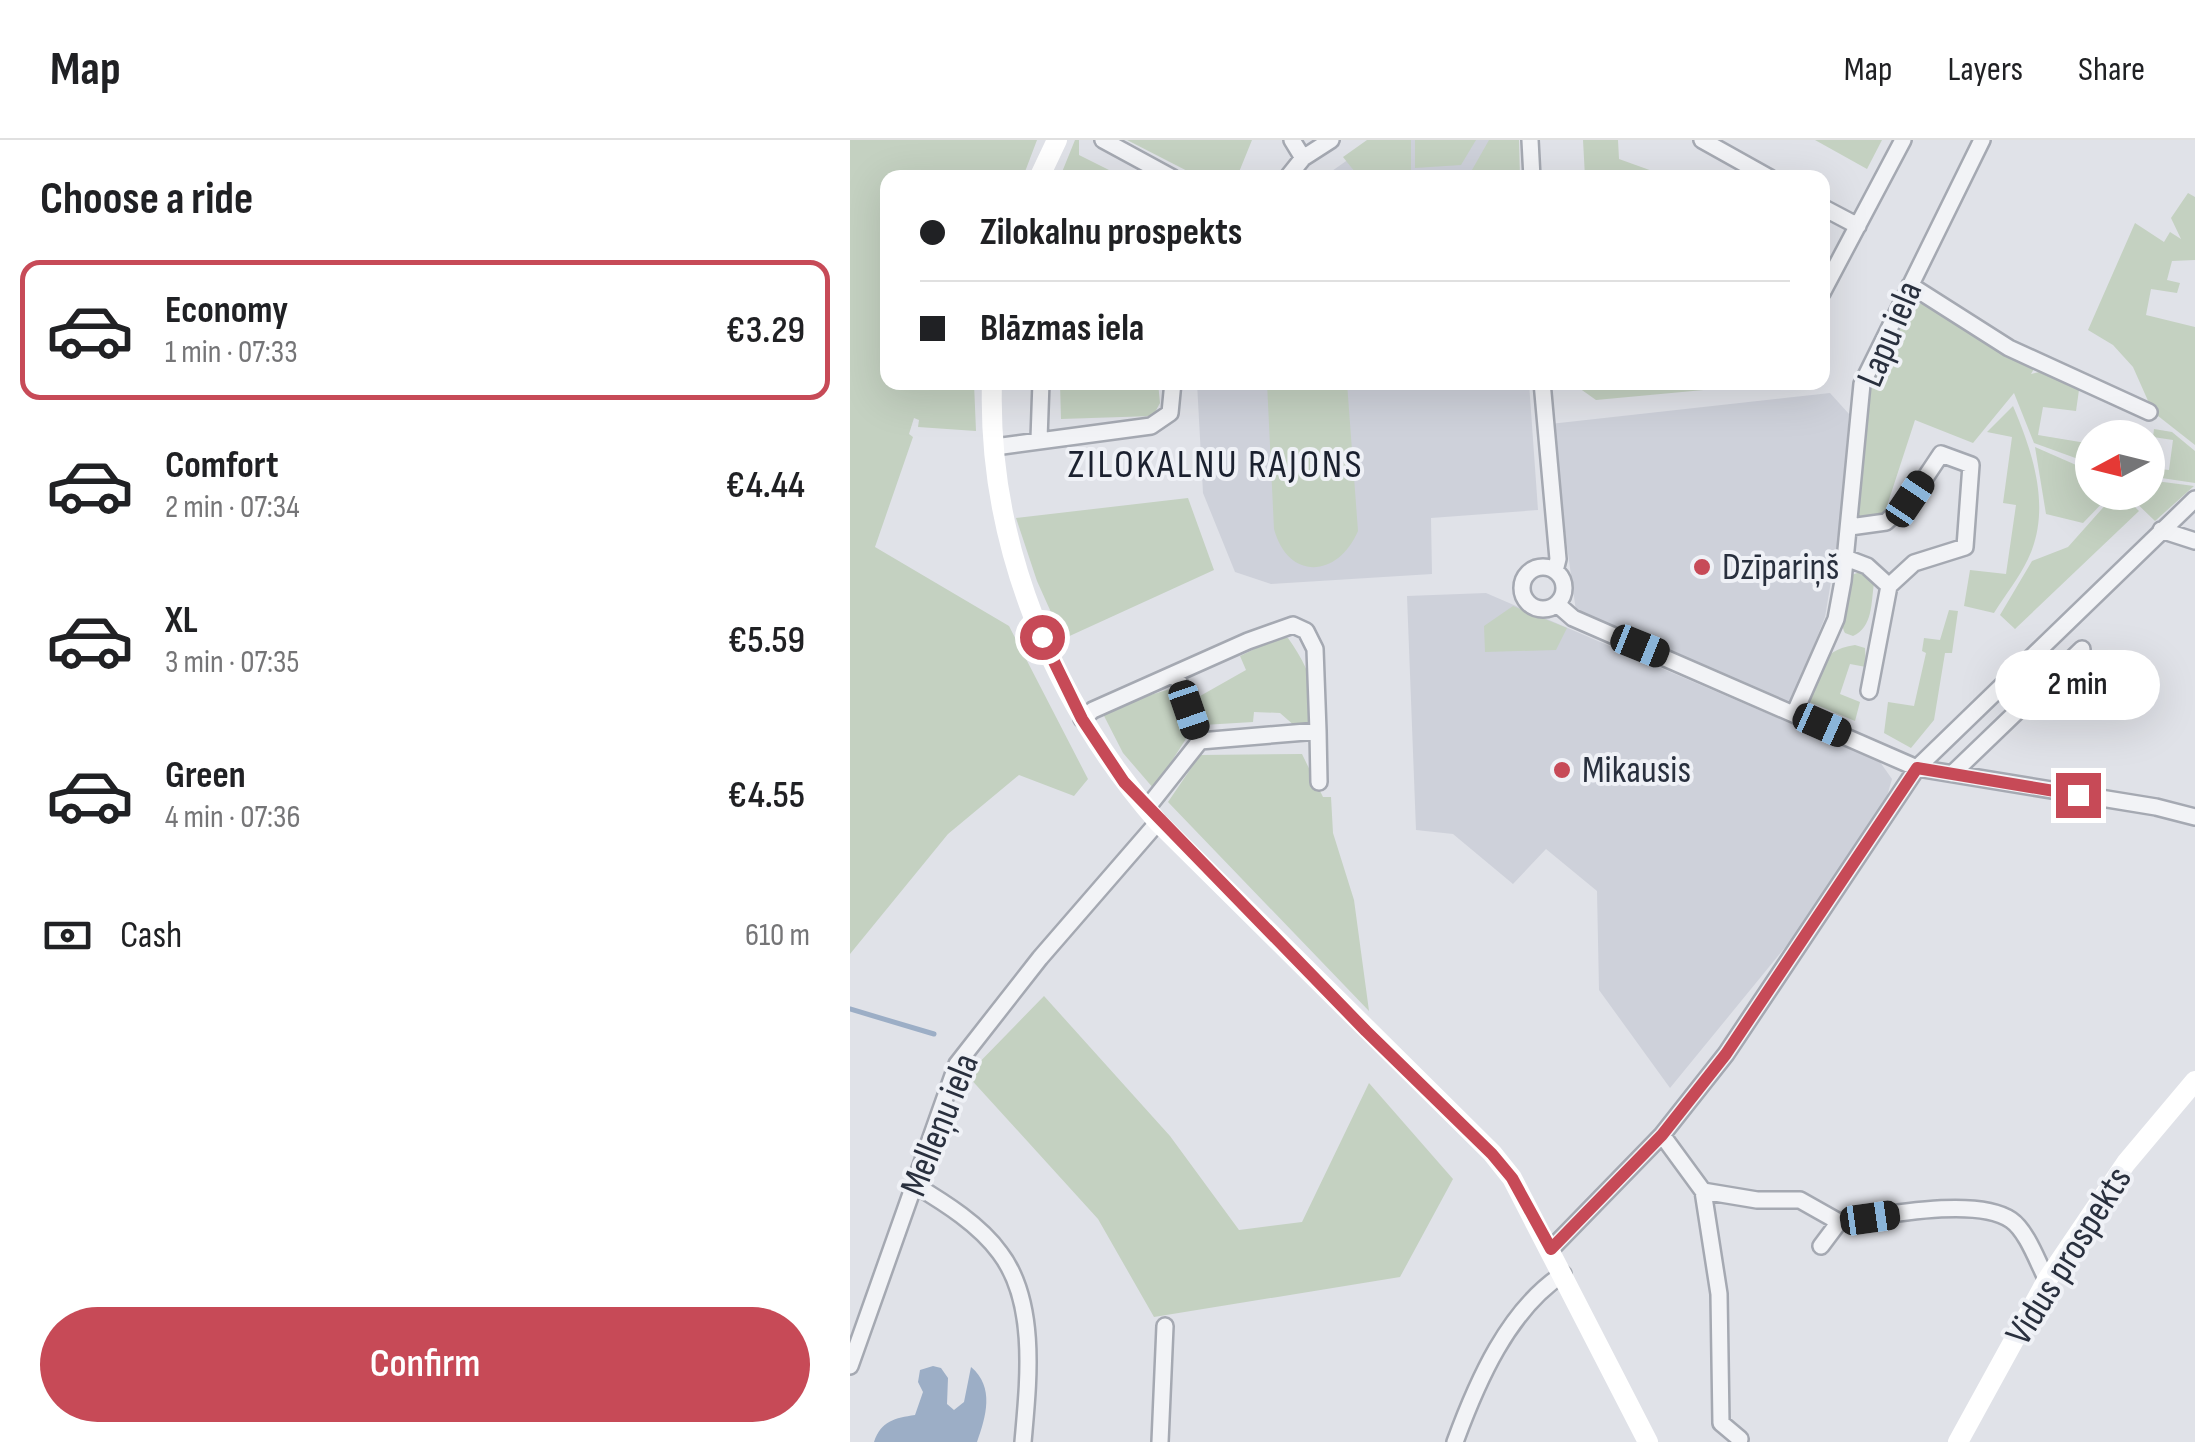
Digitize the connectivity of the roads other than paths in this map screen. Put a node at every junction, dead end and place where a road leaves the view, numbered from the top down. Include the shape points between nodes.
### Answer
1 (1056, 140) edge
2 (1103, 140) edge
3 (1292, 140) edge
4 (1332, 140) edge
5 (1530, 140) edge
6 (1702, 140) edge
7 (1903, 140) edge
8 (1982, 140) edge
9 (1303, 158) junction
10 (1043, 170) edge
11 (1158, 170) edge
12 (1293, 170) edge
13 (1532, 170) edge
14 (1756, 170) edge
15 (1830, 211) edge
16 (1858, 226) junction
17 (1830, 278) edge
18 (1910, 285) junction
19 (992, 390) edge
20 (1041, 390) edge
21 (1172, 390) edge
22 (1543, 390) edge
23 (2148, 412) dead end
24 (1039, 439) junction
25 (995, 446) junction
26 (2195, 500) edge
27 (1850, 528) junction
28 (2161, 530) junction
29 (2195, 542) edge
30 (1846, 558) junction
31 (1555, 570) junction
32 (1889, 586) junction
33 (1557, 604) junction
34 (2082, 649) dead end
35 (1176, 674) junction
36 (1869, 691) dead end
37 (1795, 712) junction
38 (1082, 719) junction
39 (1318, 732) junction
40 (1200, 741) junction
41 (1917, 768) junction
42 (1952, 774) junction
43 (1319, 782) dead end
44 (1153, 815) junction
45 (2195, 817) edge
46 (2195, 1082) edge
47 (1662, 1135) junction
48 (915, 1186) junction
49 (1703, 1191) junction
50 (1839, 1222) junction
51 (1821, 1246) dead end
52 (1551, 1249) junction
53 (1563, 1274) junction
54 (2047, 1280) junction
55 (1165, 1326) dead end
56 (850, 1366) edge
57 (1740, 1439) dead end
58 (1024, 1442) edge
59 (1160, 1442) edge
60 (1455, 1442) edge
61 (1648, 1442) edge
62 (1958, 1442) edge

1 - 10 main road
2 - 11 street
3 - 9 street
4 - 9 street
5 - 13 street
6 - 14 street
7 - 16 street
8 - 18 street, Lapu iela
9 - 12 street
15 - 16 street
16 - 17 street
18 - 23 street via 2010,348
18 - 27 street, Lapu iela via 1862,384
19 - 25 main road
20 - 24 street
21 - 24 street via 1170,413 1151,426
22 - 31 street
24 - 25 street
25 - 38 main road via 1002,512 1023,587
26 - 28 street
27 - 30 street, Lapu iela
27 - 32 street via 1886,522 1941,454 1970,465 1965,547 1914,563
28 - 29 street
28 - 41 street
30 - 32 street
30 - 37 street, Lapu iela via 1836,620
31 - 33 street via 1564,588
31 - 33 street via 1532,570 1515,596 1538,608
32 - 36 street
33 - 37 street via 1572,618
34 - 42 street
35 - 38 street
35 - 39 street via 1293,625 1306,631 1315,649
35 - 40 street
37 - 41 street
38 - 44 main road
39 - 40 street
39 - 43 street
40 - 44 street, Melleņu iela
41 - 42 street
41 - 47 street via 1762,1003
42 - 45 street
44 - 48 street, Melleņu iela via 957,1064
44 - 52 main road via 1492,1154
46 - 54 main road, Vidus prospekts via 2126,1163
47 - 49 street
47 - 52 street
48 - 56 street, Melleņu iela
48 - 58 street via 991,1242 1012,1276 1030,1368
49 - 50 street via 1800,1200
49 - 57 street via 1719,1294 1722,1423
50 - 51 street
50 - 54 street via 1990,1210 2014,1221
52 - 53 main road
53 - 60 street via 1512,1327
53 - 61 main road
54 - 62 main road, Vidus prospekts
55 - 59 street

